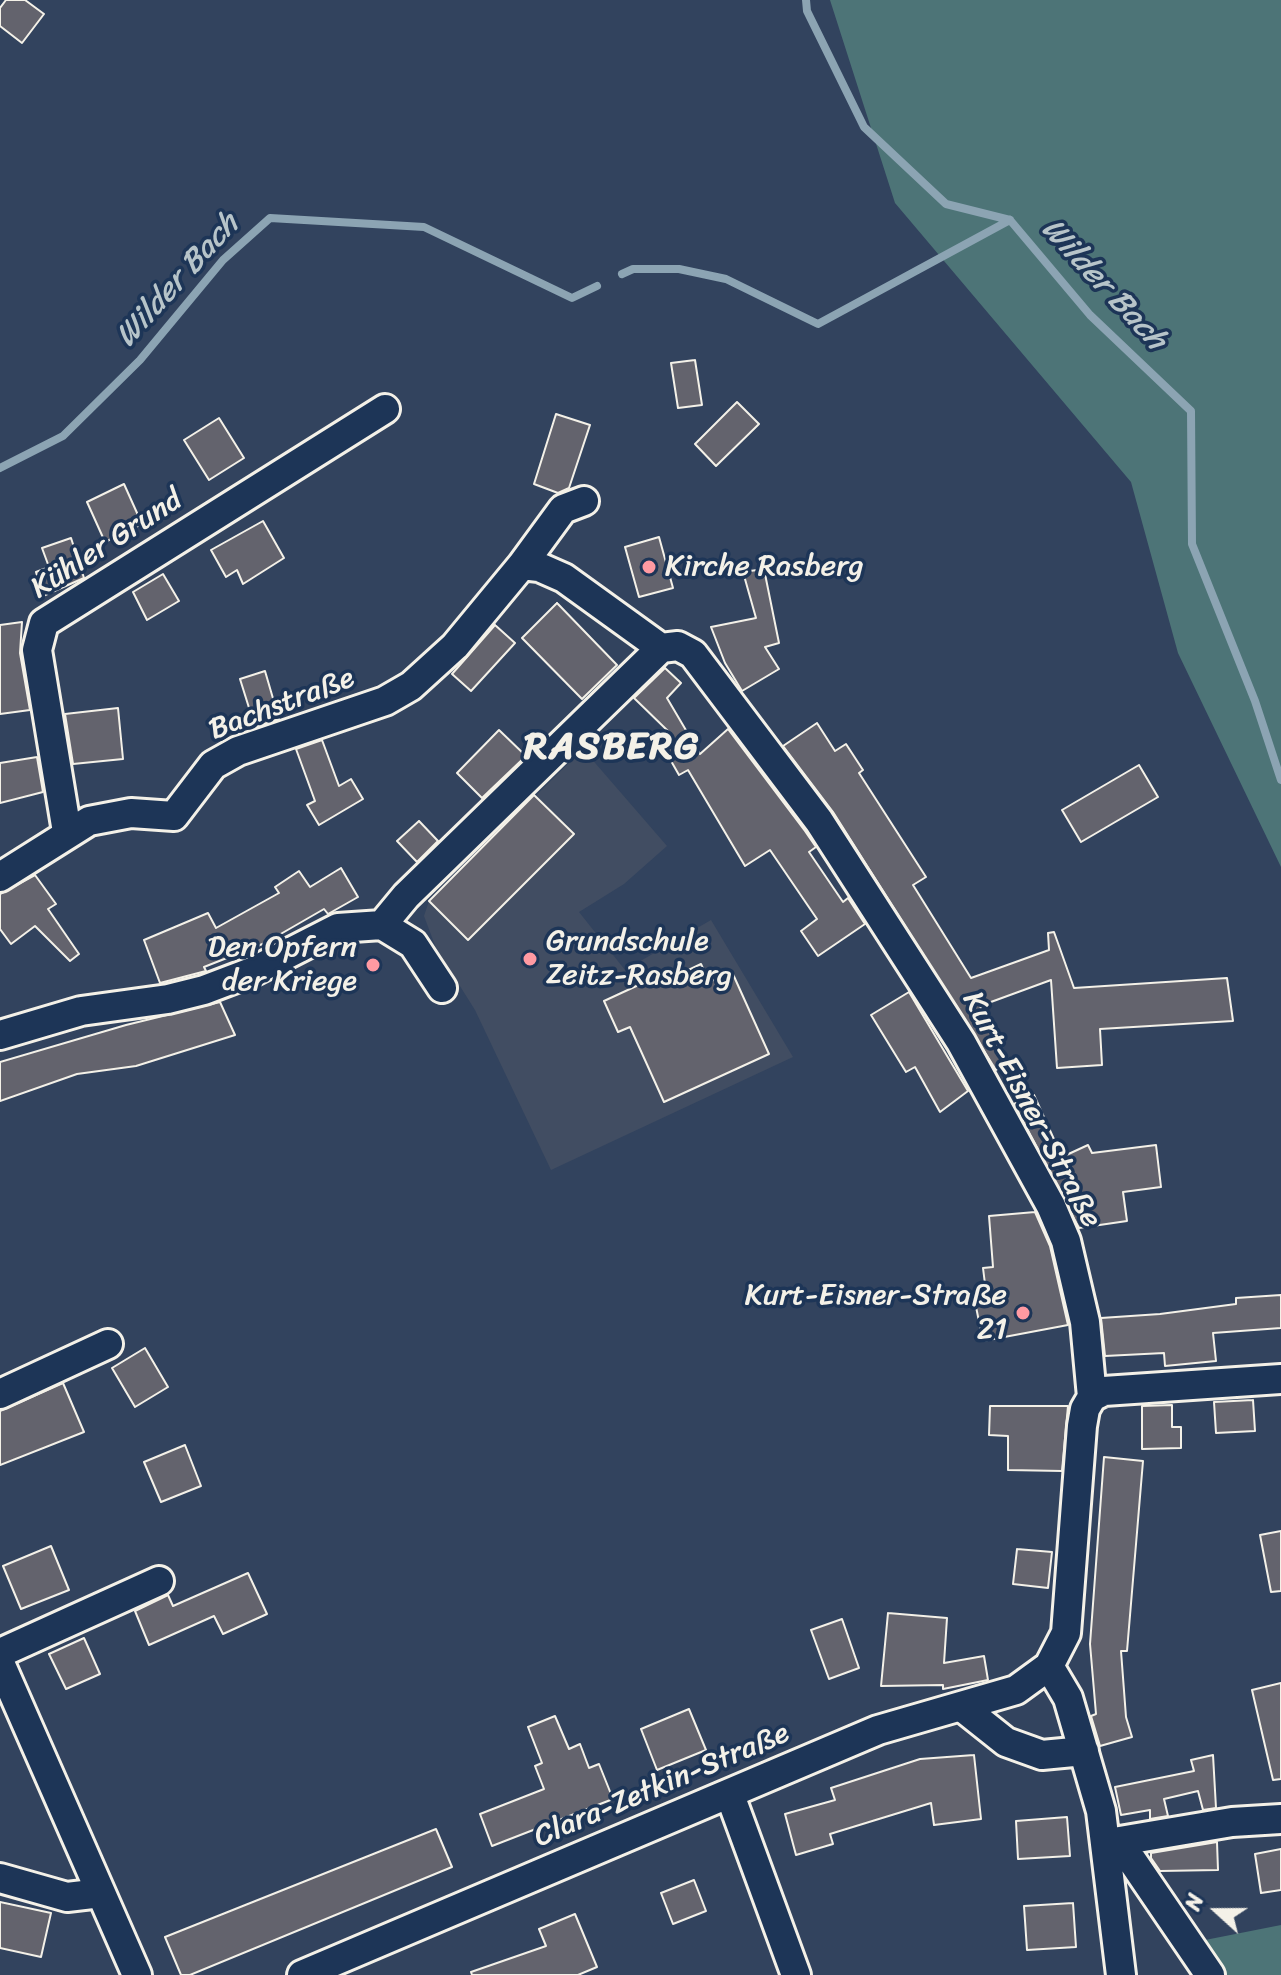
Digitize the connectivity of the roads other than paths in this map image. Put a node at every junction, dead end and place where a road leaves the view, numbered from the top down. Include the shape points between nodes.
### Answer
1 (385, 409) dead end
2 (584, 501) dead end
3 (522, 565) junction
4 (661, 648) junction
5 (67, 832) junction
6 (0, 877) edge
7 (382, 925) junction
8 (442, 988) dead end
9 (0, 1035) edge
10 (108, 1344) dead end
11 (1281, 1379) edge
12 (0, 1394) edge
13 (1092, 1397) junction
14 (159, 1581) dead end
15 (0, 1653) edge
16 (0, 1663) edge
17 (1049, 1666) junction
18 (962, 1707) junction
19 (1084, 1751) junction
20 (730, 1795) junction
21 (1281, 1819) edge
22 (1108, 1843) junction
23 (0, 1878) edge
24 (101, 1893) junction
25 (137, 1975) edge
26 (302, 1975) edge
27 (796, 1975) edge
28 (1121, 1975) edge
29 (1210, 1975) edge

1 - 5 street, Kühler Grund via 44,623 37,650
2 - 3 street, Bachstraße via 563,509
3 - 4 street via 564,578
3 - 5 street, Bachstraße via 455,646 411,686 385,701 238,751 213,765 174,816 131,813 89,821
4 - 7 street
4 - 13 street, Kurt-Eisner-Straße via 678,646 693,654 748,725 819,821 961,1042 1066,1241 1085,1322
5 - 6 street, Bachstraße
7 - 8 street via 413,944
7 - 9 street via 338,928 204,990 81,1011
10 - 12 street
11 - 13 street via 1104,1391
13 - 17 street, Kurt-Eisner-Straße via 1082,1426 1069,1617
14 - 15 street
16 - 24 street
17 - 18 street, Clara-Zetkin-Straße via 1016,1690
17 - 19 street via 1068,1698
18 - 19 street via 1006,1742 1042,1755
18 - 20 street, Clara-Zetkin-Straße via 878,1730
19 - 22 street
20 - 26 street, Clara-Zetkin-Straße
20 - 27 street
21 - 22 street
22 - 28 street
22 - 29 street via 1129,1856
23 - 24 street via 67,1897
24 - 25 street

